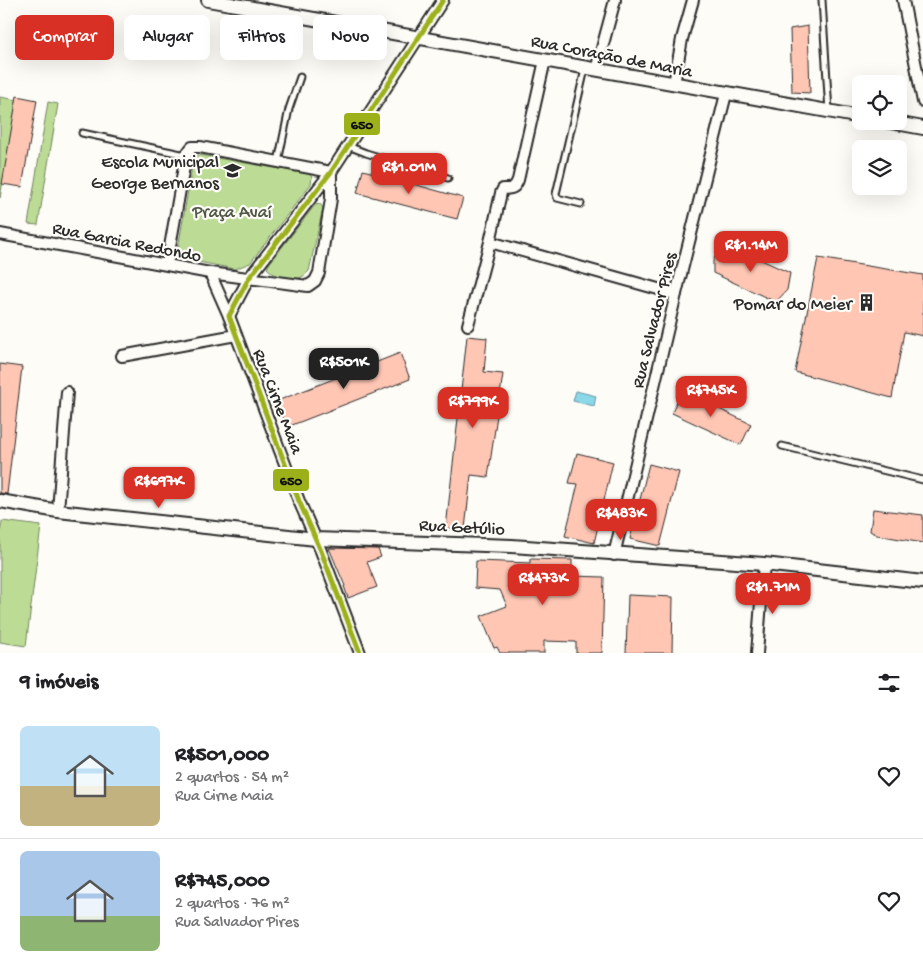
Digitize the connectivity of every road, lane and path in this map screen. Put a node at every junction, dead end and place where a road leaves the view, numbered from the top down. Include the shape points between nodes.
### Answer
1 (208, 0) edge
2 (443, 0) edge
3 (616, 0) edge
4 (693, 0) edge
5 (822, 0) edge
6 (903, 0) edge
7 (419, 37) junction
8 (545, 60) junction
9 (591, 69) junction
10 (300, 77) dead end
11 (674, 84) junction
12 (726, 94) junction
13 (923, 102) edge
14 (829, 112) junction
15 (852, 116) edge
16 (907, 125) edge
17 (923, 128) edge
18 (82, 133) dead end
19 (348, 146) junction
20 (186, 155) junction
21 (278, 162) junction
22 (331, 172) junction
23 (448, 178) dead end
24 (581, 204) dead end
25 (0, 234) edge
26 (490, 242) junction
27 (167, 264) junction
28 (210, 273) junction
29 (249, 278) junction
30 (676, 294) junction
31 (229, 316) junction
32 (468, 325) dead end
33 (236, 335) junction
34 (122, 356) dead end
35 (68, 392) dead end
36 (782, 446) dead end
37 (923, 480) edge
38 (0, 501) edge
39 (58, 511) junction
40 (316, 539) junction
41 (614, 555) junction
42 (764, 564) junction
43 (923, 582) edge
44 (360, 653) edge
45 (758, 653) edge

1 - 7 street, Rua Coração de Maria
2 - 7 street
3 - 9 street
4 - 11 street
5 - 14 lane
6 - 13 street
7 - 8 street, Rua Coração de Maria
7 - 19 street
8 - 9 street, Rua Coração de Maria
8 - 26 street via 518,180 515,186 501,193
9 - 11 street, Rua Coração de Maria
9 - 24 lane via 556,194 557,198
10 - 21 lane
11 - 12 street, Rua Coração de Maria
12 - 14 street, Rua Coração de Maria
12 - 30 street, Rua Salvador Pires
14 - 15 street, Rua Coração de Maria
16 - 17 street
18 - 20 lane
19 - 22 street
19 - 23 lane
20 - 21 street via 192,147 200,147
20 - 27 street
21 - 22 street
22 - 29 street
22 - 29 street via 331,199 315,281 308,286
25 - 27 street, Rua Garcia Redondo
26 - 30 street
26 - 32 street
27 - 28 street, Rua Garcia Redondo
28 - 29 street, Rua Garcia Redondo
28 - 31 street, Rua Cirne Maia
29 - 31 street
30 - 41 street, Rua Salvador Pires
31 - 33 street, Rua Cirne Maia
33 - 34 street
33 - 40 street, Rua Cirne Maia
35 - 39 street
36 - 37 lane
38 - 39 street, Rua Getúlio
39 - 40 street, Rua Getúlio
40 - 41 street, Rua Getúlio via 503,545
40 - 44 street, Rua Cirne Maia
41 - 42 street, Rua Getúlio
42 - 43 street, Rua Getúlio
42 - 45 street

